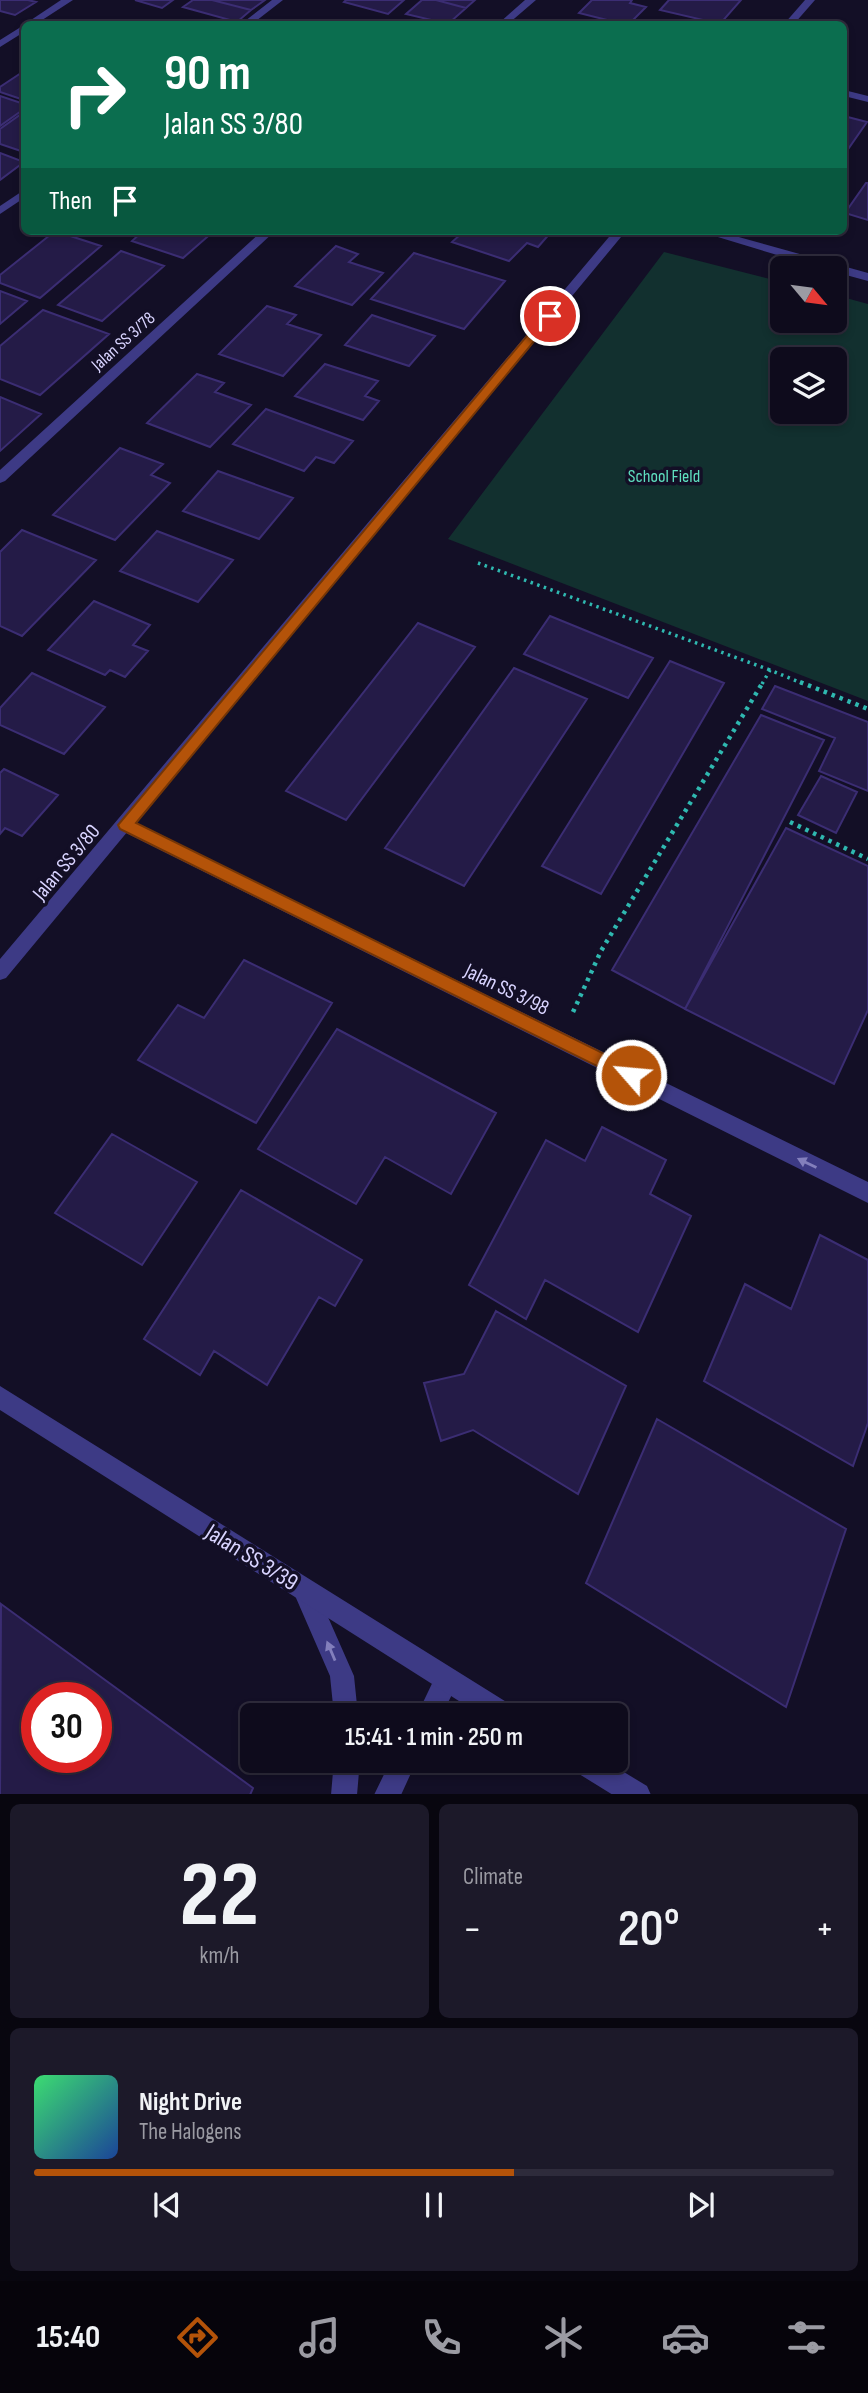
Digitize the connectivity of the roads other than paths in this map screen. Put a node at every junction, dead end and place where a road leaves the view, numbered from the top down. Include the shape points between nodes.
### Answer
1 (68, 0) edge
2 (278, 0) edge
3 (531, 0) edge
4 (810, 0) edge
5 (35, 21) edge
6 (250, 21) edge
7 (506, 21) edge
8 (792, 21) edge
9 (21, 30) edge
10 (0, 44) edge
11 (847, 94) edge
12 (868, 99) edge
13 (21, 195) edge
14 (0, 211) edge
15 (265, 235) edge
16 (617, 235) edge
17 (718, 235) edge
18 (792, 256) edge
19 (847, 271) edge
20 (868, 277) edge
21 (0, 478) edge
22 (125, 825) junction
23 (0, 972) edge
24 (868, 1193) edge
25 (0, 1397) edge
26 (305, 1591) junction
27 (447, 1680) junction
28 (345, 1703) edge
29 (435, 1703) edge
30 (484, 1703) edge
31 (346, 1773) edge
32 (398, 1773) edge
33 (602, 1773) edge
34 (344, 1794) edge
35 (387, 1794) edge
36 (638, 1794) edge

1 - 5 street
2 - 6 street
3 - 7 street
4 - 8 street
9 - 10 street
11 - 12 street
13 - 14 street
15 - 21 street, Jalan SS 3/78
16 - 22 street, Jalan SS 3/80
17 - 18 street
19 - 20 street
22 - 23 street, Jalan SS 3/80
24 -> 22 street, Jalan SS 3/98
25 - 26 street, Jalan SS 3/39
26 - 27 street, Jalan SS 3/39
28 -> 26 street via 342,1676
27 - 29 street
27 - 30 street, Jalan SS 3/39
31 - 34 street
32 - 35 street
33 - 36 street

